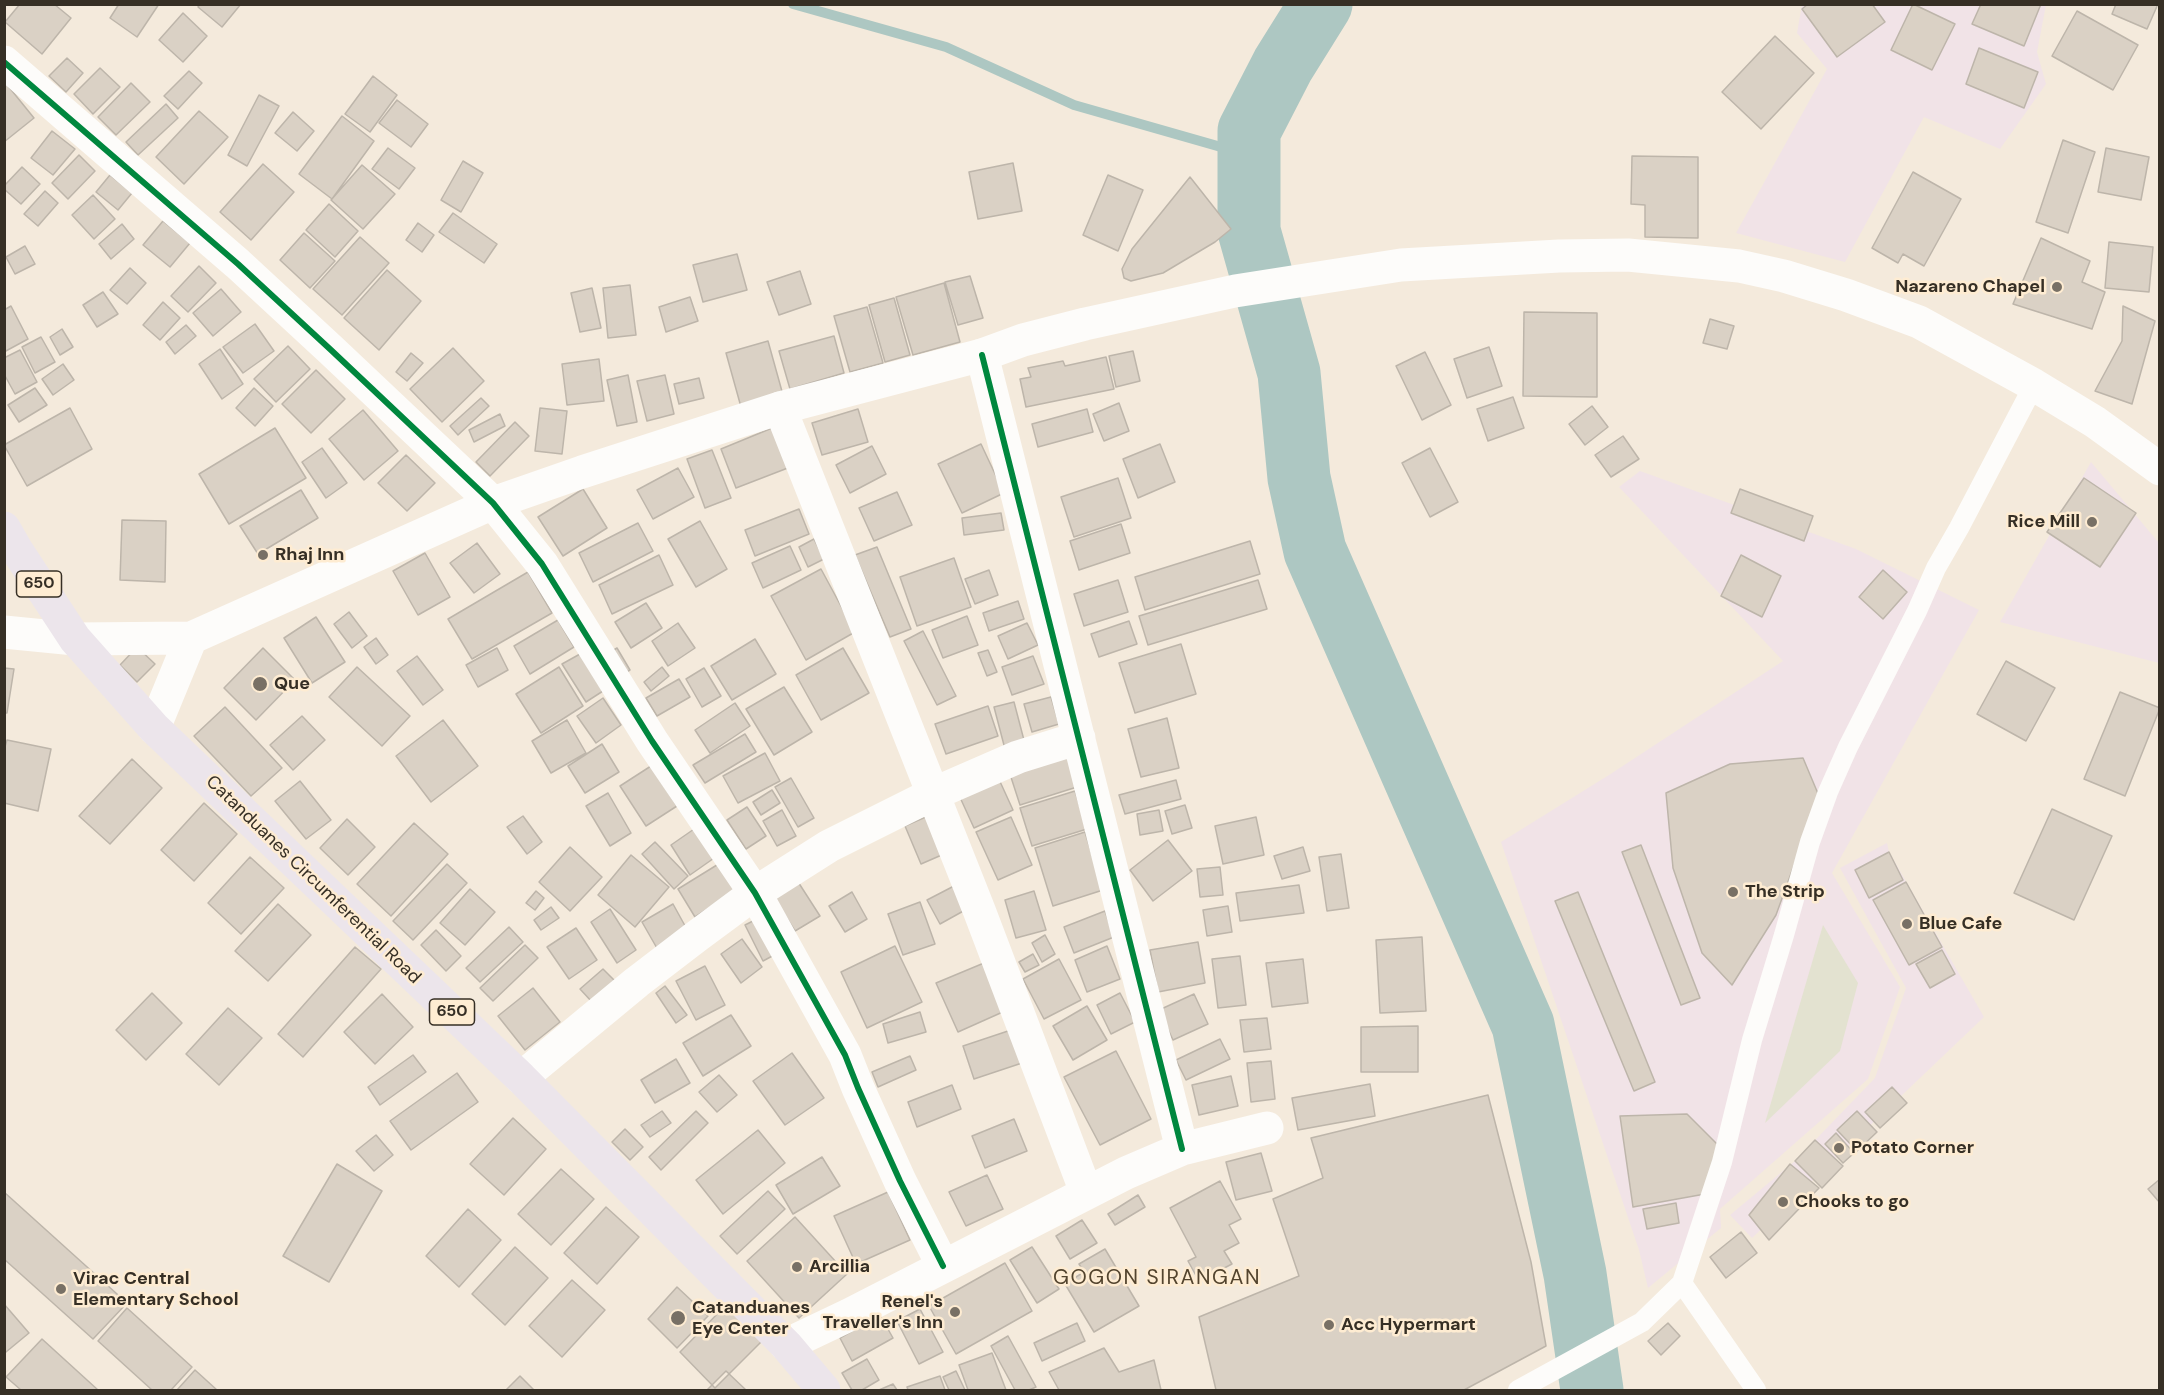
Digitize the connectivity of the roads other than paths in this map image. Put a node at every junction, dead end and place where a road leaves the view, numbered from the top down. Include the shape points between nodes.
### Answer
1 (4, 62) edge
2 (982, 355) junction
3 (2034, 385) junction
4 (780, 408) junction
5 (2160, 469) edge
6 (493, 503) junction
7 (4, 528) edge
8 (4, 632) edge
9 (191, 638) junction
10 (75, 639) junction
11 (154, 728) junction
12 (1079, 738) junction
13 (933, 794) junction
14 (756, 893) junction
15 (521, 1078) junction
16 (1267, 1128) dead end
17 (1182, 1149) junction
18 (1086, 1192) junction
19 (943, 1266) junction
20 (1682, 1283) junction
21 (786, 1344) junction
22 (824, 1390) edge
23 (1518, 1390) edge
24 (1756, 1390) edge

1 - 6 street via 238,264
2 - 3 street via 1023,340 1235,291 1363,270 1436,262 1628,255 1739,266 1846,295 1919,322
2 - 4 street
2 - 12 street
3 - 5 street via 2095,422
3 - 20 lane via 1936,568 1828,792 1744,1069 1722,1162
4 - 6 street
4 - 13 street
6 - 9 street
6 - 14 street via 552,578 652,741
7 - 10 main road, Catanduanes Circumferential Road / 650
8 - 10 street
9 - 10 street
9 - 11 street
10 - 11 main road, Catanduanes Circumferential Road / 650
11 - 15 main road, Catanduanes Circumferential Road / 650
12 - 13 street via 1018,757
12 - 17 street
13 - 14 street via 829,846
13 - 18 street
14 - 15 street via 636,982
14 - 19 street via 845,1054 900,1181
15 - 21 main road, Catanduanes Circumferential Road / 650
16 - 17 street
17 - 18 street
18 - 19 street
19 - 21 street
20 - 23 lane via 1642,1322
20 - 24 lane
21 - 22 main road, Catanduanes Circumferential Road / 650

